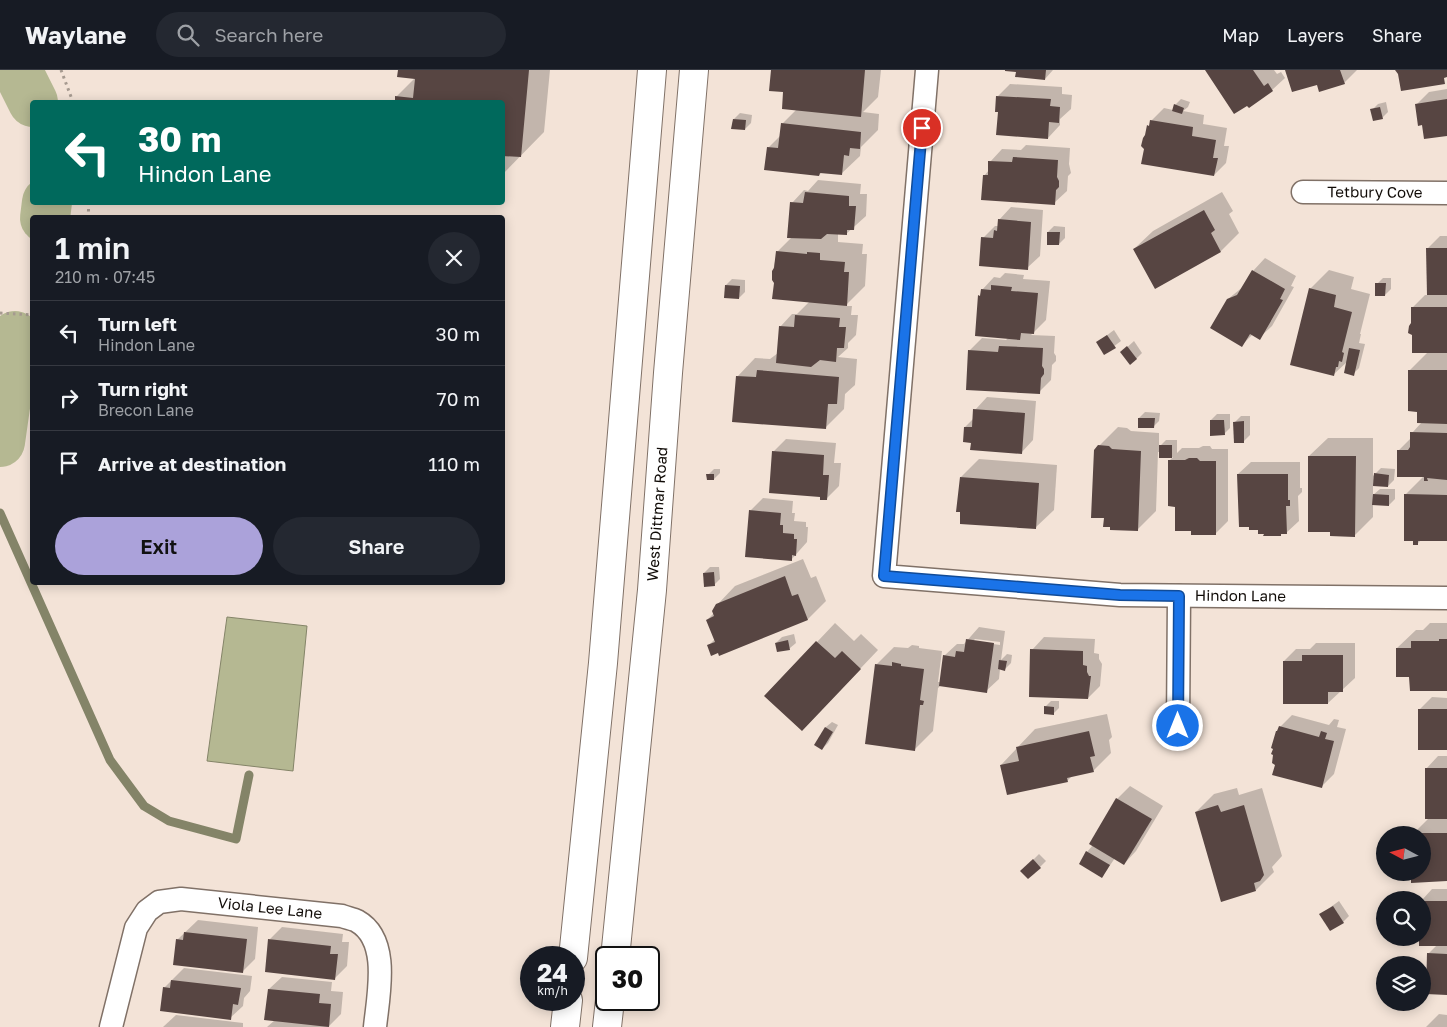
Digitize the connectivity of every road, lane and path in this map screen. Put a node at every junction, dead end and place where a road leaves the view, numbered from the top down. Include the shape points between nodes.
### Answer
1 (61, 70) edge
2 (652, 70) edge
3 (694, 70) edge
4 (927, 70) edge
5 (72, 100) edge
6 (1303, 192) dead end
7 (1447, 193) edge
8 (0, 313) edge
9 (30, 315) edge
10 (1179, 596) junction
11 (1447, 598) edge
12 (1178, 726) dead end
13 (574, 946) edge
14 (616, 946) edge
15 (567, 1011) edge
16 (609, 1011) edge
17 (111, 1027) edge
18 (375, 1027) edge
19 (565, 1027) edge
20 (607, 1027) edge

1 - 5 path
2 - 13 street via 603,663
3 - 14 street, West Dittmar Road via 652,590
4 - 10 street, Hindon Lane via 884,576 1111,594
6 - 7 street, Tetbury Cove
8 - 9 path
10 - 11 street, Hindon Lane
10 - 12 street
15 - 19 street
16 - 20 street
17 - 18 street, Viola Lee Lane via 136,928 147,911 159,902 182,900 342,916 358,922 370,933 378,950 380,971

